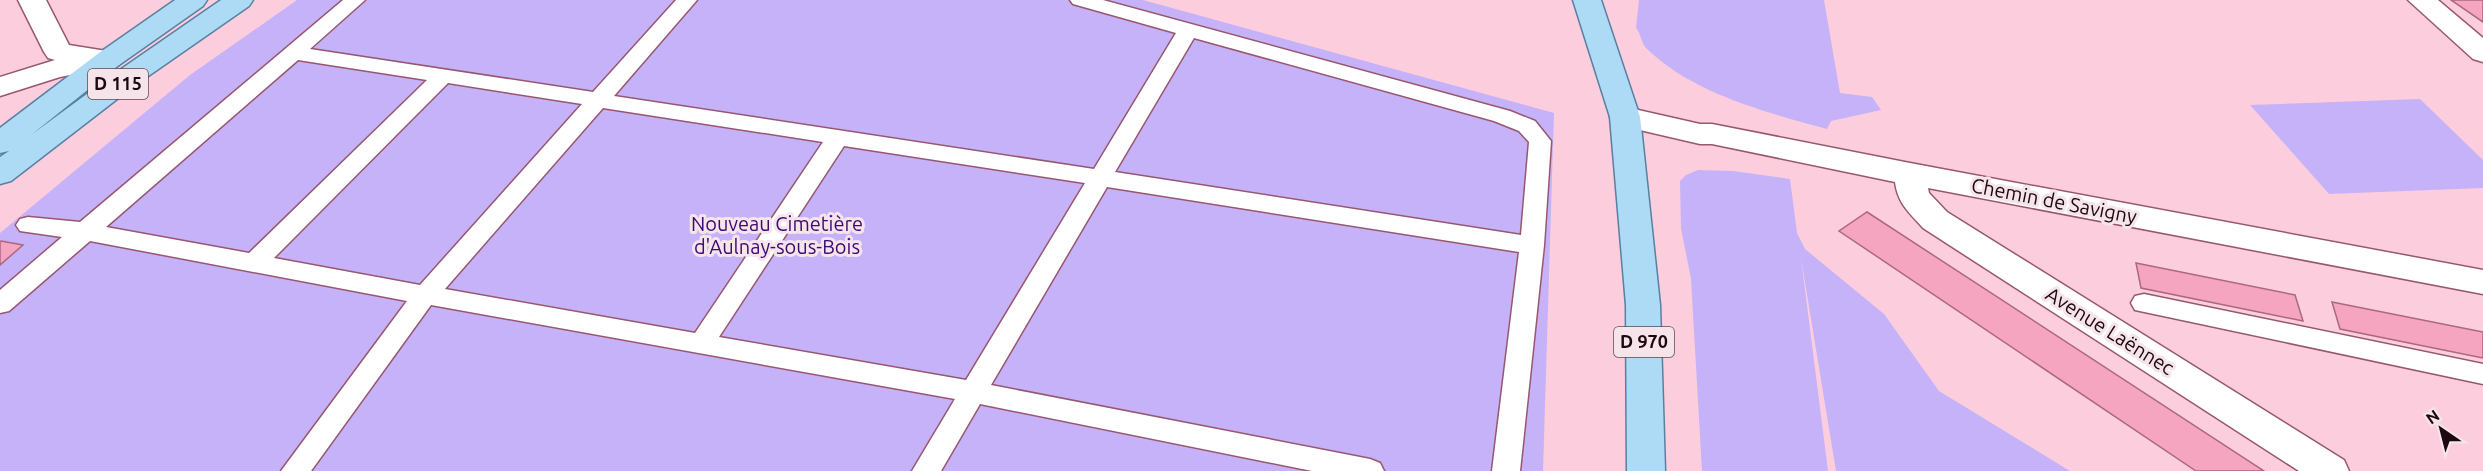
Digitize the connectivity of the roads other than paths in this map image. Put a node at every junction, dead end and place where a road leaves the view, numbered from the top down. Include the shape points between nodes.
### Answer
1 (33, 0) edge
2 (193, 0) edge
3 (239, 0) edge
4 (355, 0) edge
5 (687, 0) edge
6 (1080, 0) edge
7 (1587, 0) edge
8 (2422, 0) edge
9 (1189, 29) junction
10 (295, 53) junction
11 (2483, 53) edge
12 (109, 59) junction
13 (443, 76) junction
14 (0, 87) edge
15 (599, 100) junction
16 (1625, 117) junction
17 (838, 137) junction
18 (0, 143) edge
19 (0, 173) edge
20 (1910, 174) junction
21 (1102, 177) junction
22 (28, 225) dead end
23 (84, 231) junction
24 (1532, 245) junction
25 (254, 262) junction
26 (2483, 282) edge
27 (425, 295) junction
28 (2144, 303) dead end
29 (0, 304) edge
30 (702, 344) junction
31 (2483, 374) edge
32 (973, 392) junction
33 (295, 471) edge
34 (926, 471) edge
35 (1370, 471) edge
36 (1506, 471) edge
37 (1646, 471) edge
38 (2330, 471) edge

1 - 12 street via 58,52
2 - 12 main road, D 115
3 - 19 main road, D 115
4 - 10 lane
5 - 15 lane
6 - 9 lane
7 - 16 main road, D 970
8 - 11 street
9 - 21 lane
9 - 24 lane via 1527,126 1540,141
10 - 13 lane
10 - 23 lane
12 - 14 street via 55,69
12 - 18 main road, D 115
13 - 15 lane
13 - 25 lane
15 - 17 lane
15 - 27 lane
16 - 20 street, Chemin de Savigny
16 - 37 main road, D 970 via 1643,305
17 - 21 lane
17 - 30 lane
20 - 26 street, Chemin de Savigny
20 - 38 street, Avenue Laënnec via 1913,196 1935,220
21 - 24 lane
21 - 32 lane
22 - 23 lane
23 - 25 lane
23 - 29 lane
24 - 36 lane
25 - 27 lane
27 - 30 lane
27 - 33 lane
28 - 31 lane
30 - 32 lane
32 - 34 lane
32 - 35 lane

